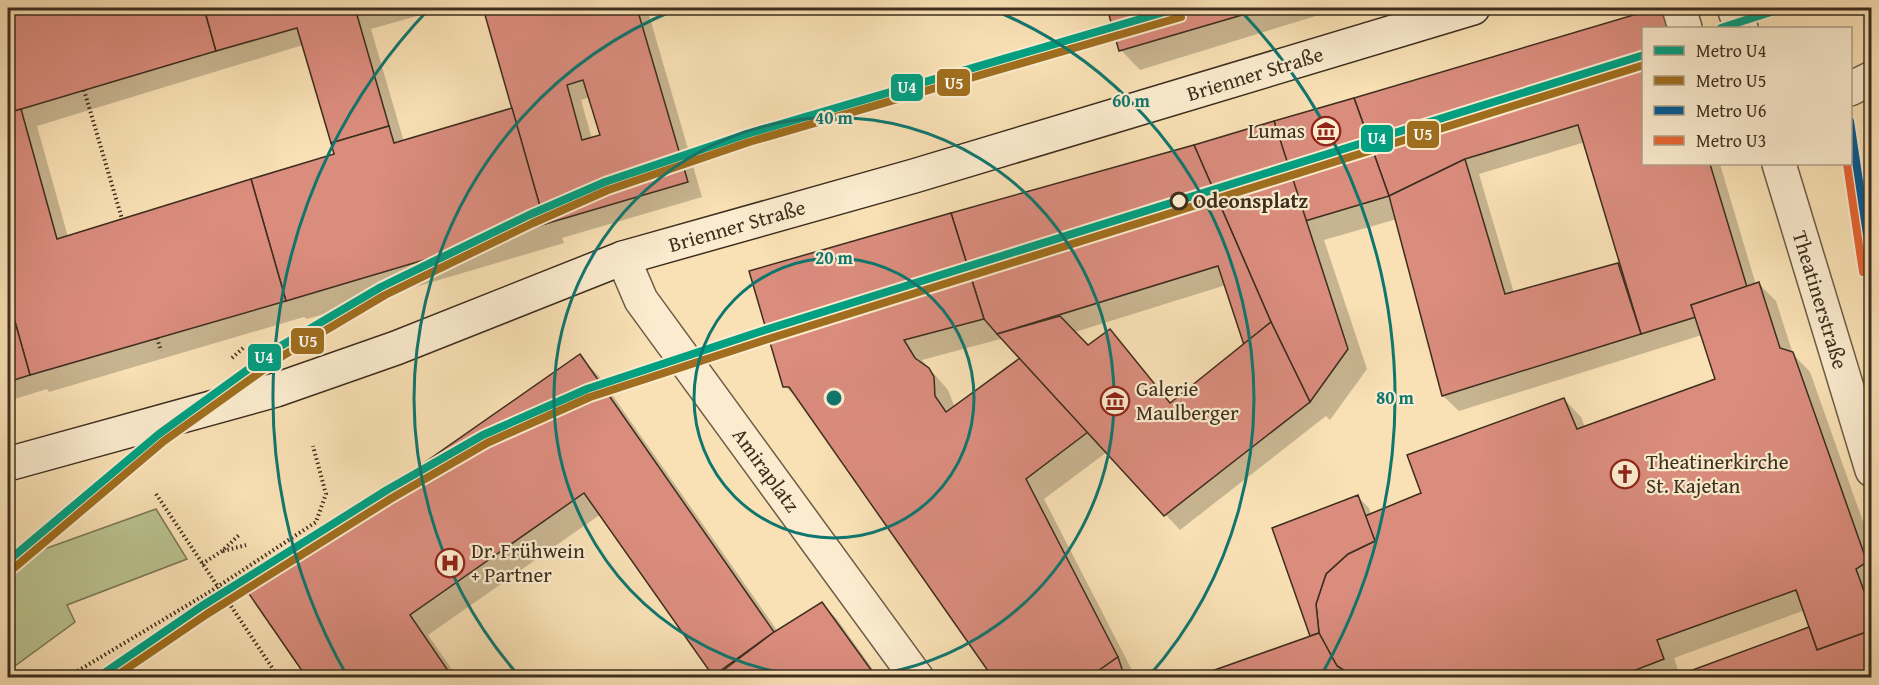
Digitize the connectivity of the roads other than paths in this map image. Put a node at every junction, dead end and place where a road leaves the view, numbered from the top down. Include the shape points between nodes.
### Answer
1 (1473, 8) edge
2 (1679, 8) edge
3 (1734, 8) edge
4 (1685, 27) edge
5 (1741, 27) edge
6 (1872, 78) edge
7 (1852, 88) edge
8 (1779, 165) edge
9 (623, 258) junction
10 (8, 464) edge
11 (1872, 470) edge
12 (917, 678) edge

1 - 9 street, Brienner Straße via 914,176
2 - 4 street
3 - 5 street
6 - 7 street
8 - 11 street, Theatinerstraße
9 - 10 street, Brienner Straße via 396,348 276,390
9 - 12 street, Amiraplatz via 641,300

